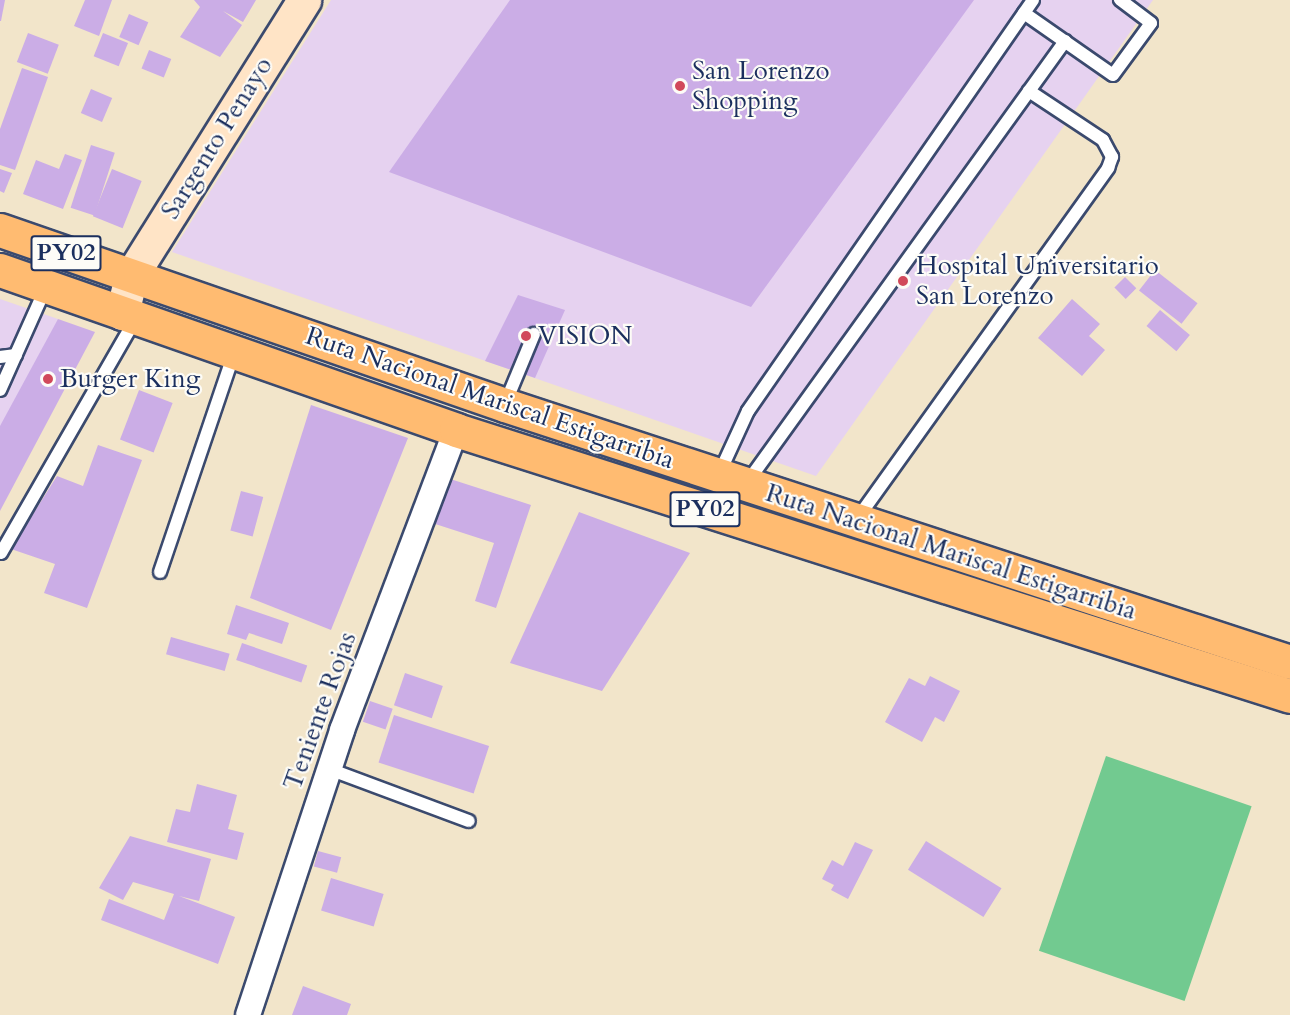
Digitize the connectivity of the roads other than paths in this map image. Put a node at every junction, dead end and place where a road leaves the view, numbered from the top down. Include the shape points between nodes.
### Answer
1 (303, 0) edge
2 (1033, 0) edge
3 (1120, 0) edge
4 (1024, 13) junction
5 (1065, 41) junction
6 (1029, 91) junction
7 (0, 230) edge
8 (0, 270) edge
9 (131, 276) junction
10 (46, 286) junction
11 (129, 315) junction
12 (534, 334) dead end
13 (235, 352) junction
14 (16, 355) junction
15 (0, 357) edge
16 (0, 390) edge
17 (505, 405) junction
18 (456, 430) junction
19 (732, 480) junction
20 (673, 498) junction
21 (856, 520) junction
22 (1, 553) edge
23 (160, 572) dead end
24 (1290, 662) edge
25 (1290, 696) edge
26 (329, 769) junction
27 (469, 820) dead end
28 (248, 1015) edge

1 - 9 street, Sargento Penayo
2 - 4 lane
3 - 5 lane via 1151,23 1113,75
4 - 5 lane
4 - 19 lane via 748,411
5 - 6 lane
6 - 19 lane
6 - 21 lane via 1103,140 1112,157 1108,168
7 - 9 highway, Ruta Nacional Mariscal Estigarribia / PY02
8 - 10 highway, Ruta Nacional Mariscal Estigarribia / PY02
9 - 11 street, Sargento Penayo
9 - 17 highway, Ruta Nacional Mariscal Estigarribia / PY02
10 - 11 highway, Ruta Nacional Mariscal Estigarribia / PY02
10 - 14 lane
11 - 13 highway, Ruta Nacional Mariscal Estigarribia / PY02
11 - 22 lane
12 - 17 lane
13 - 18 highway, Ruta Nacional Mariscal Estigarribia / PY02
13 - 23 lane
14 - 15 lane
14 - 16 lane
17 - 19 highway, Ruta Nacional Mariscal Estigarribia / PY02
18 - 20 highway, Ruta Nacional Mariscal Estigarribia / PY02
18 - 26 street, Teniente Rojas
19 - 20 lane via 736,494 714,500
19 - 21 highway, Ruta Nacional Mariscal Estigarribia / PY02
20 - 25 highway, Ruta Nacional Mariscal Estigarribia / PY02
21 - 24 highway, Ruta Nacional Mariscal Estigarribia / PY02
26 - 27 lane
26 - 28 street, Teniente Rojas

